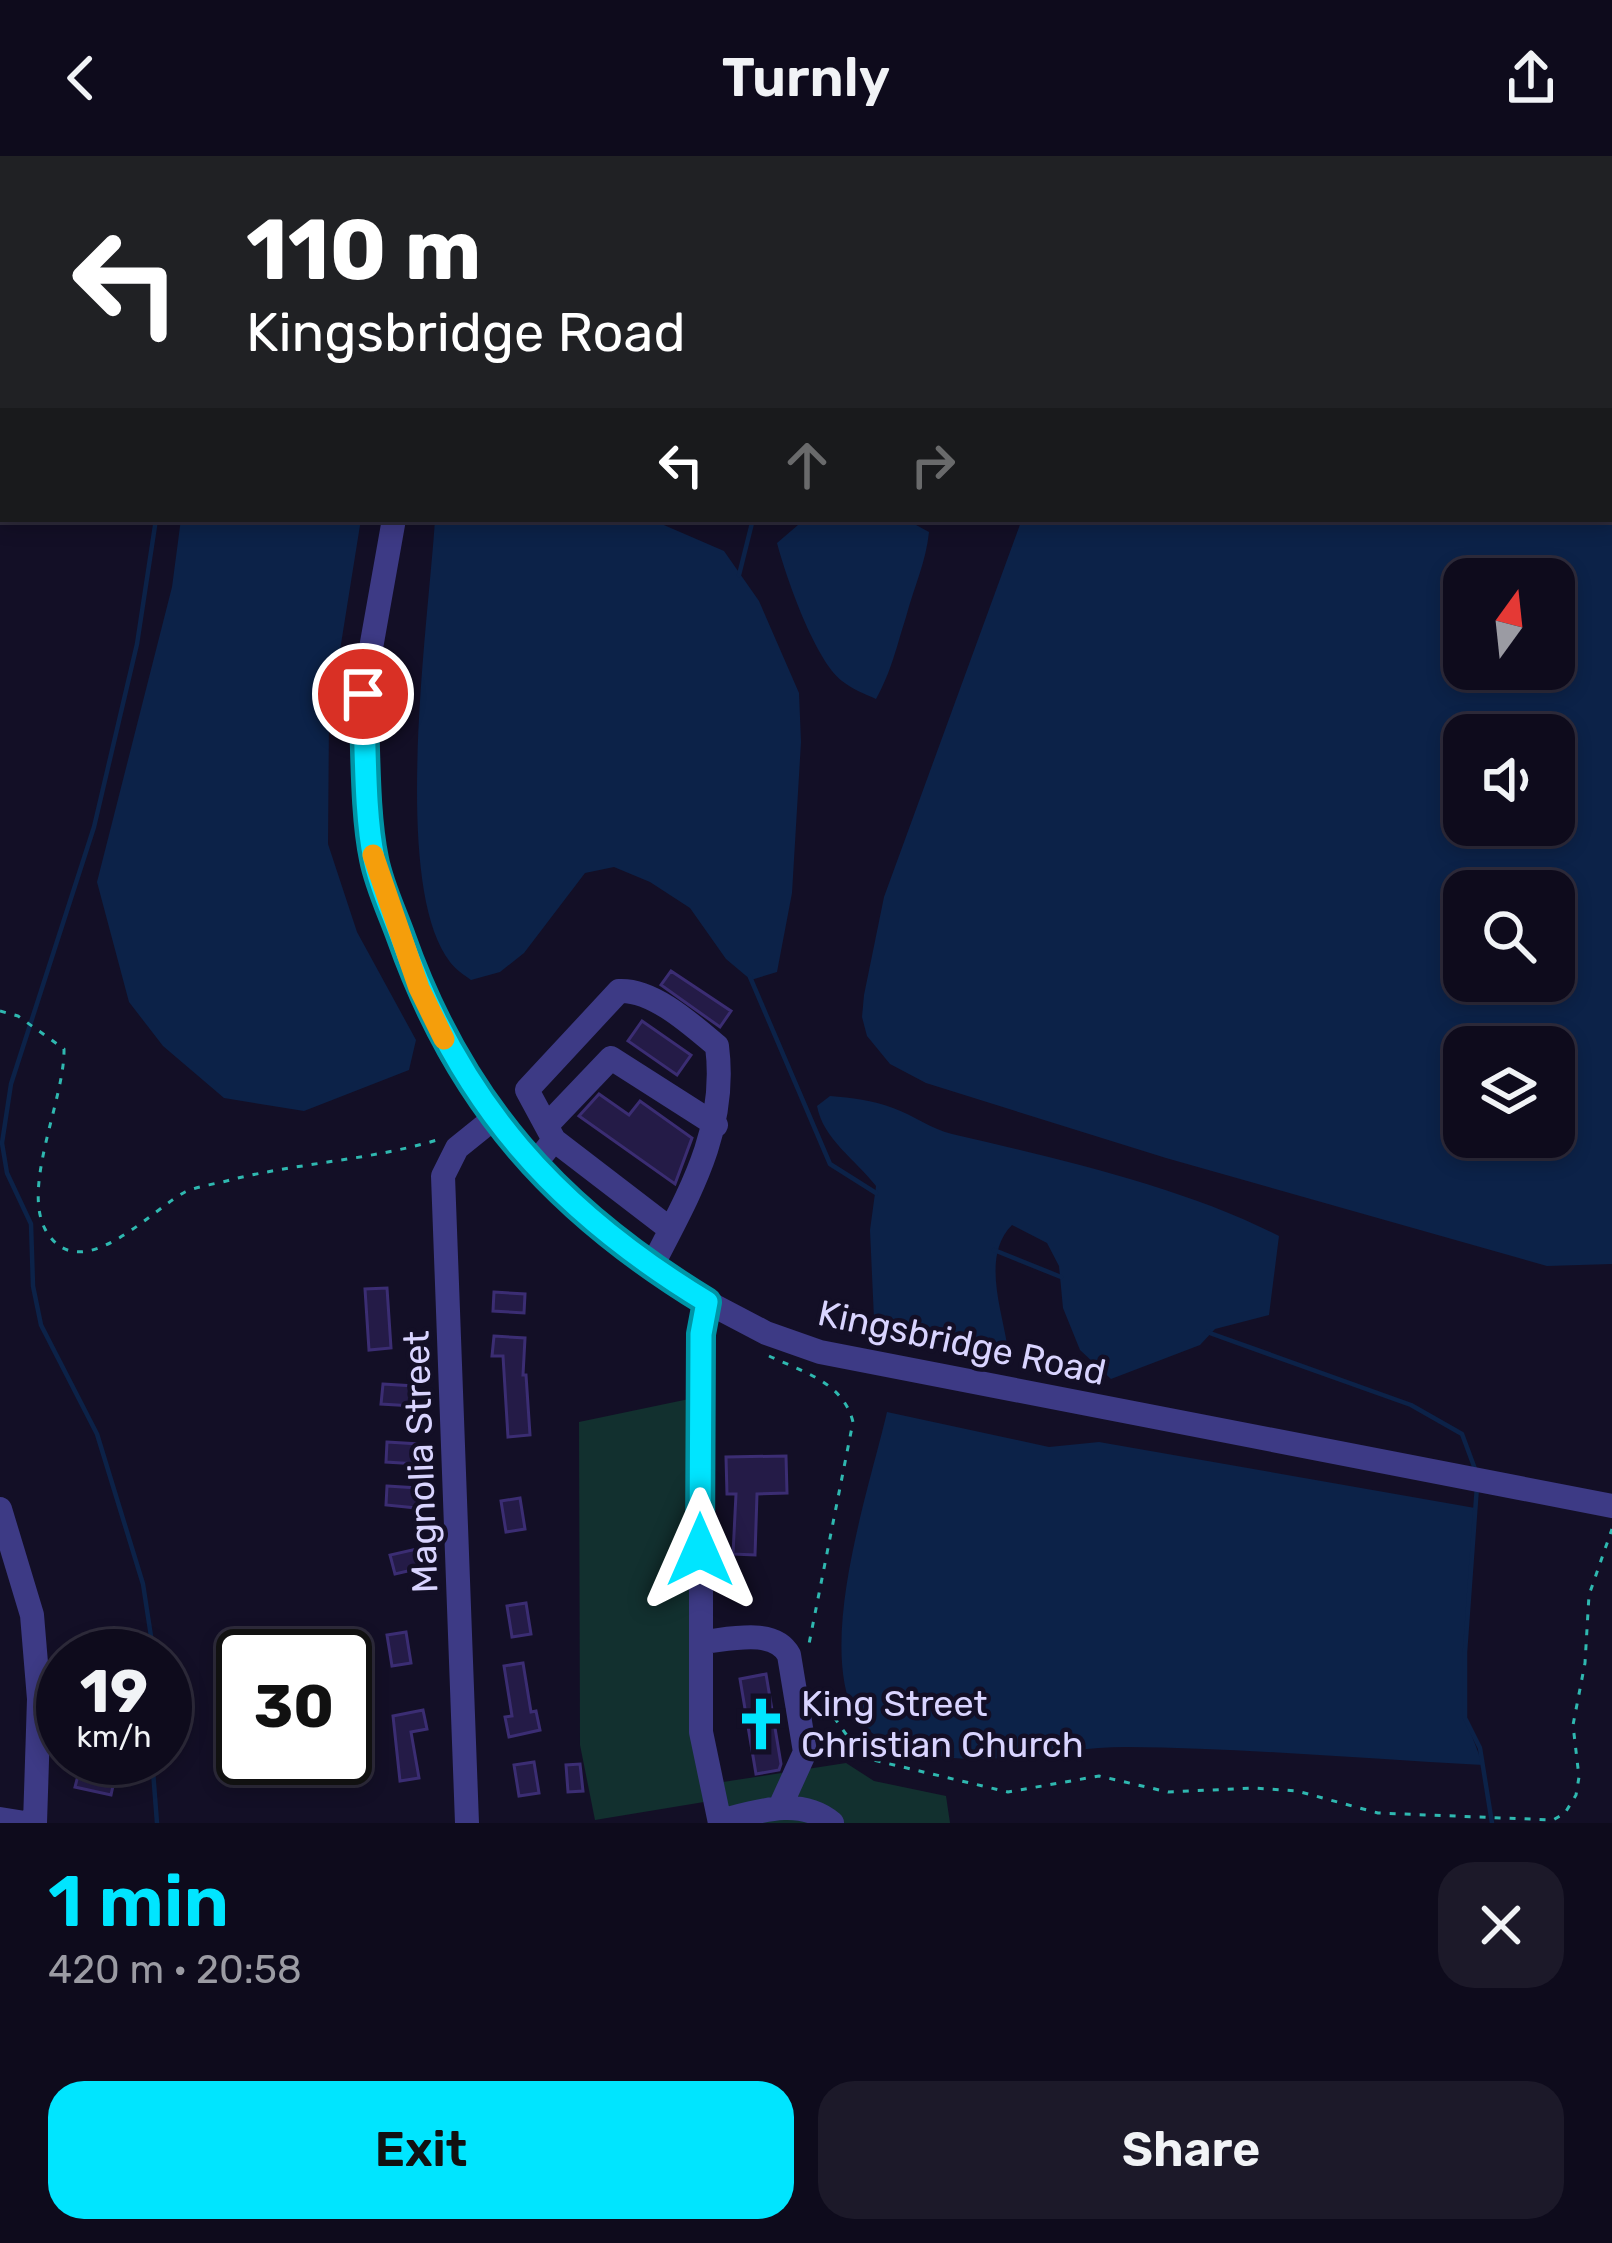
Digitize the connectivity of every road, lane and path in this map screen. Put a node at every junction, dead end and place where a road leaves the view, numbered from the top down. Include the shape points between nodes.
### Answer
1 (393, 522) edge
2 (0, 1011) edge
3 (580, 1034) junction
4 (610, 1058) junction
5 (493, 1119) junction
6 (716, 1125) junction
7 (551, 1132) junction
8 (444, 1138) dead end
9 (425, 1144) junction
10 (434, 1150) dead end
11 (533, 1166) junction
12 (670, 1229) junction
13 (651, 1268) junction
14 (707, 1302) junction
15 (766, 1355) dead end
16 (1612, 1506) edge
17 (0, 1509) edge
18 (1612, 1529) edge
19 (701, 1642) junction
20 (808, 1651) dead end
21 (815, 1689) dead end
22 (780, 1808) junction
23 (0, 1819) edge
24 (720, 1822) edge
25 (25, 1823) edge
26 (35, 1823) edge
27 (467, 1823) edge
28 (832, 1823) edge

1 - 5 street, Kingsbridge Road via 363,694 374,858 419,988
2 - 9 path via 56,1040 64,1054 39,1208 46,1230 66,1248 102,1248 187,1192
3 - 4 street
3 - 6 street via 619,991 633,991 700,1032 717,1046
3 - 7 street via 527,1090
4 - 6 street
4 - 7 street
5 - 11 street, Kingsbridge Road
5 - 27 street, Magnolia Street via 457,1148 443,1176
6 - 12 street
7 - 11 street
7 - 12 street
8 - 9 path
9 - 10 path
11 - 13 street, Kingsbridge Road
12 - 13 street
13 - 14 street, Kingsbridge Road
14 - 16 street, Kingsbridge Road via 766,1333 853,1360
14 - 19 street
15 - 20 path via 834,1388 853,1422
17 - 26 street via 32,1615
18 - 21 path via 1589,1595 1573,1725 1576,1795 1552,1820 1378,1813 1298,1791 1168,1792 1099,1776 1008,1792 873,1760
19 - 22 street via 768,1639 789,1655 805,1752
19 - 24 street via 701,1732
22 - 24 street
22 - 28 street via 806,1809
23 - 25 street

